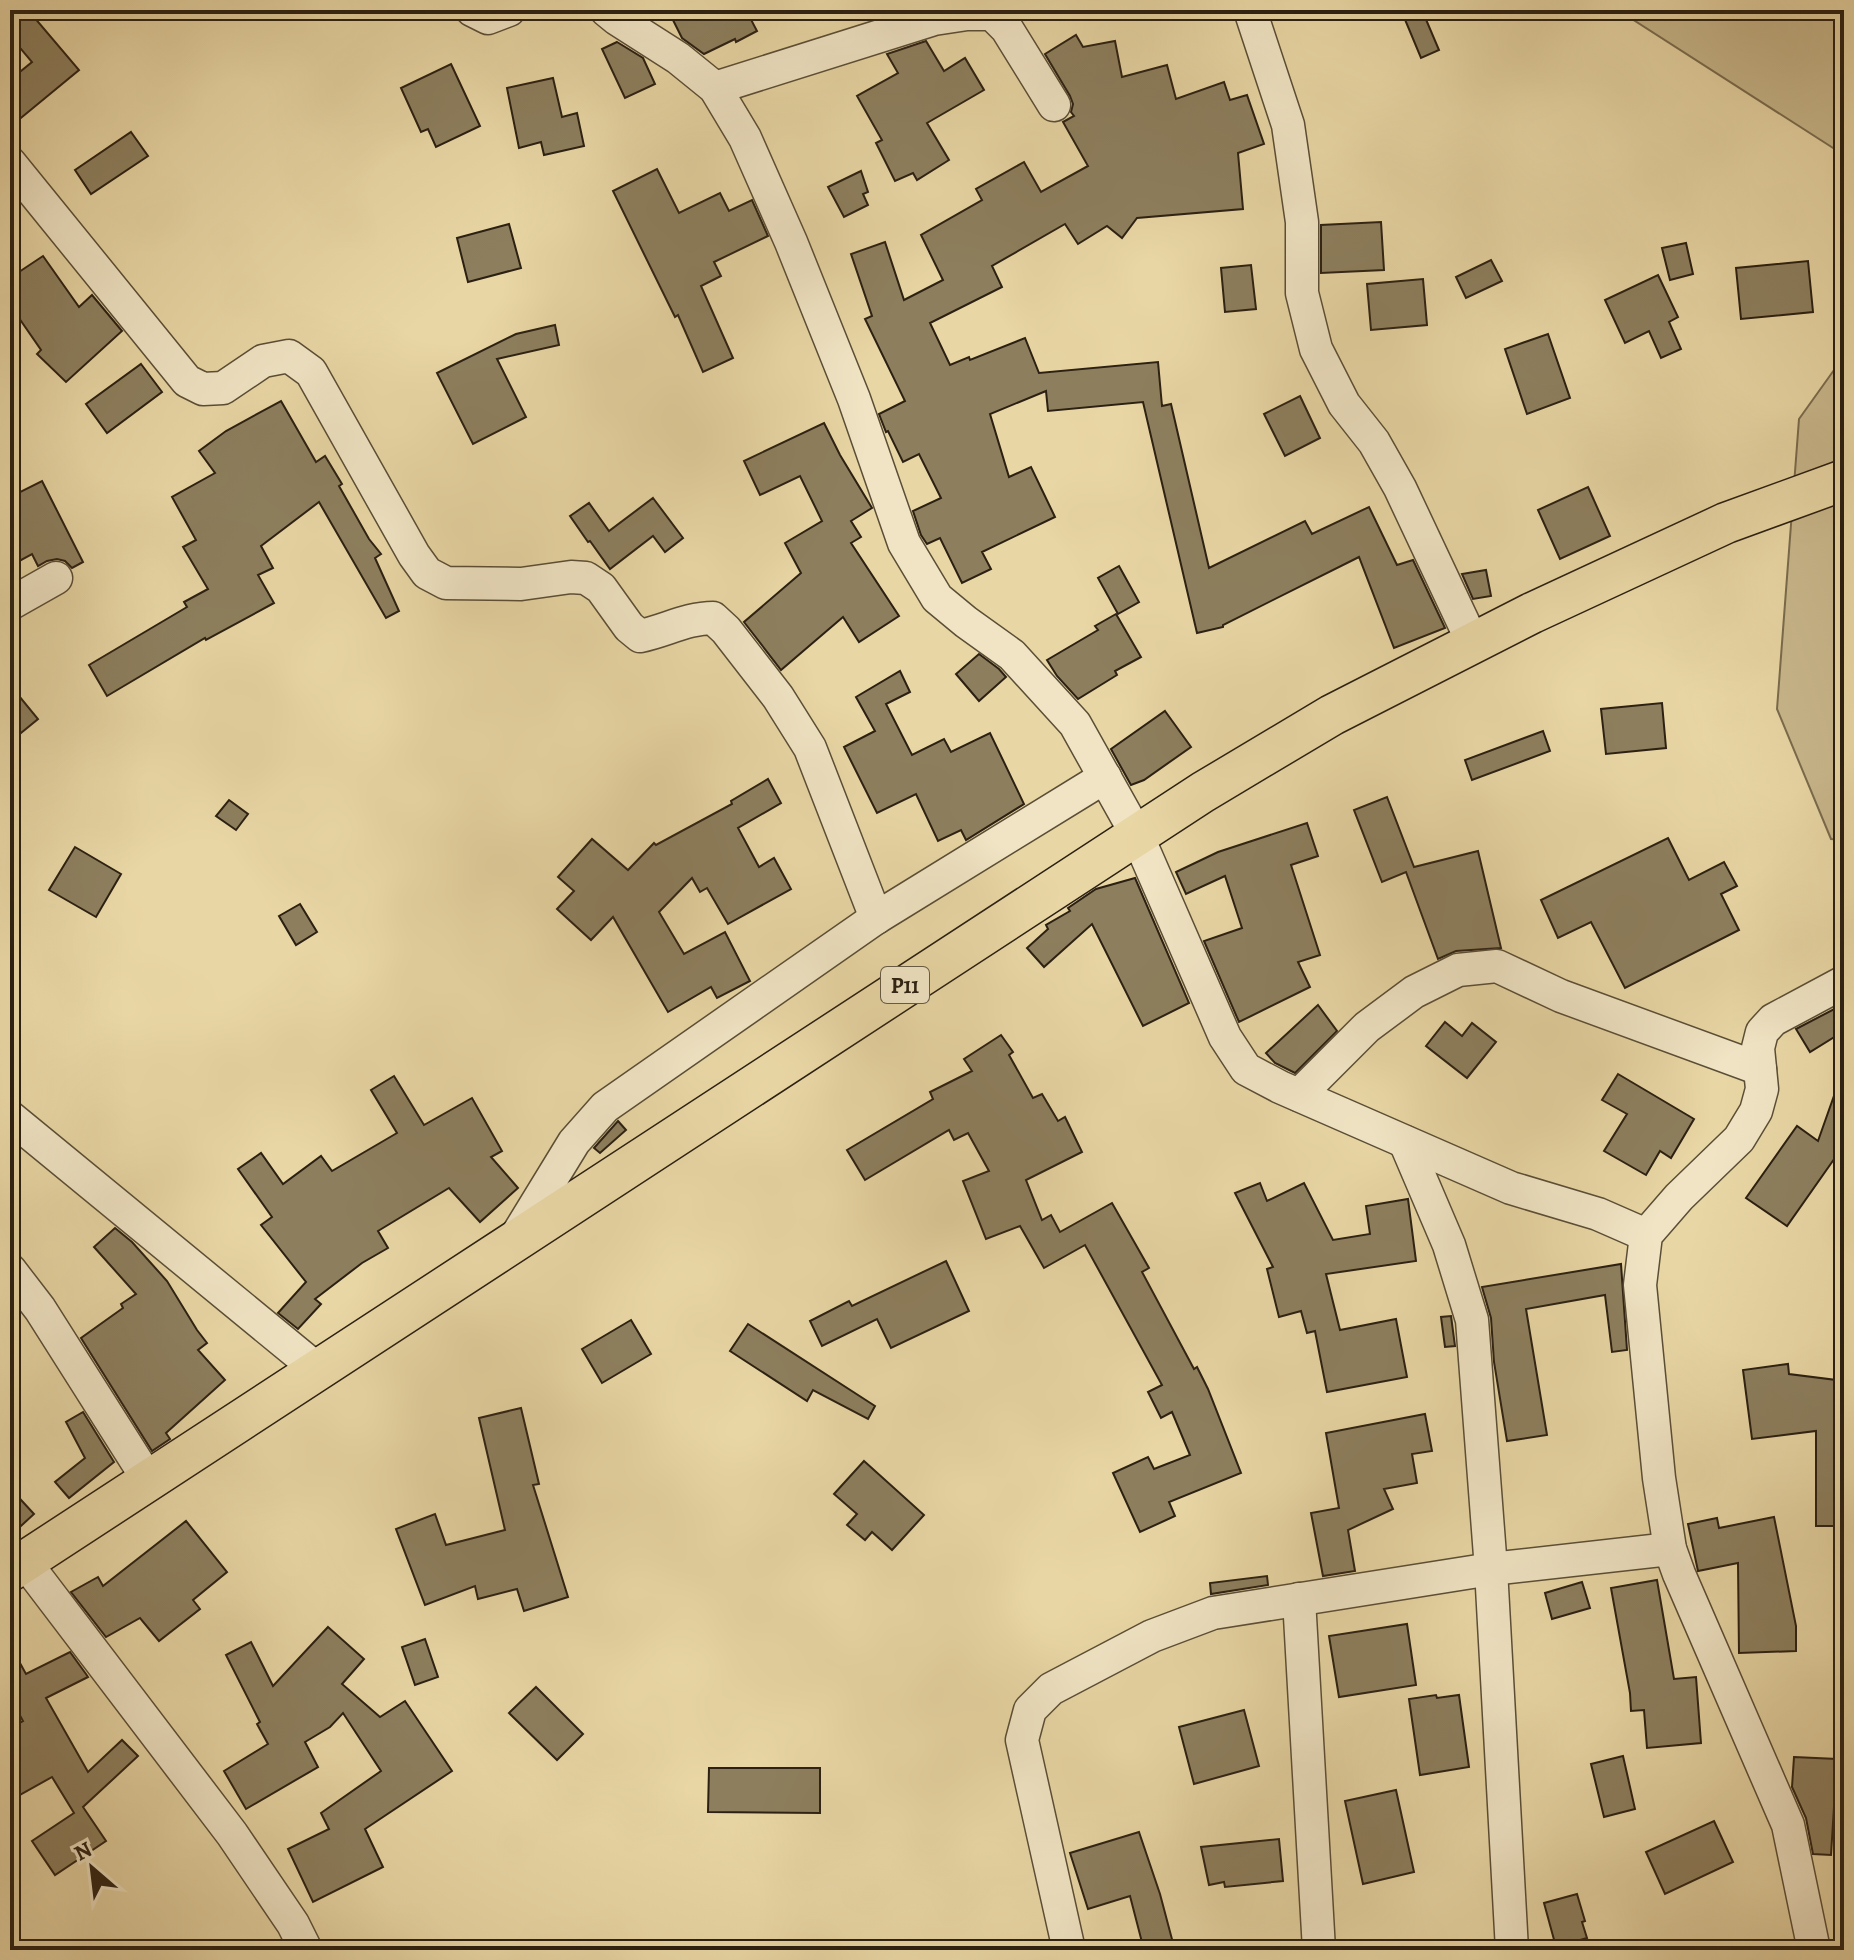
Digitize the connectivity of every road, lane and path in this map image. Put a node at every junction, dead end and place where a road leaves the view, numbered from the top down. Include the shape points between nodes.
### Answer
1 (472, 10) edge
2 (509, 10) edge
3 (606, 10) edge
4 (1250, 10) edge
5 (715, 88) junction
6 (1054, 105) dead end
7 (10, 163) edge
8 (1844, 480) edge
9 (56, 578) dead end
10 (10, 604) edge
11 (1473, 643) junction
12 (1105, 777) junction
13 (1137, 835) junction
14 (876, 918) junction
15 (1844, 982) edge
16 (1760, 1069) junction
17 (1299, 1095) junction
18 (10, 1117) edge
19 (1405, 1142) junction
20 (1646, 1235) junction
21 (512, 1243) junction
22 (10, 1270) edge
23 (318, 1370) junction
24 (149, 1481) junction
25 (1670, 1549) junction
26 (18, 1567) edge
27 (1491, 1569) junction
28 (1299, 1599) junction
29 (306, 1950) edge
30 (1069, 1950) edge
31 (1319, 1950) edge
32 (1512, 1950) edge
33 (1814, 1950) edge

1 - 2 street via 488,18
3 - 5 street
4 - 11 street via 1288,125 1302,222 1302,293 1316,349 1344,404 1400,488
5 - 6 street via 934,19 992,14
5 - 12 street via 745,138 791,242 904,543 937,598 1012,655 1075,724
7 - 14 street via 187,381 203,389 223,388 263,361 289,356 311,372 427,573 446,583 586,578 601,588 640,636 713,618 778,697 810,748
8 - 11 main road, P11 via 1726,523
9 - 10 street
11 - 13 main road, P11 via 1332,715
12 - 13 street
12 - 14 street
13 - 17 street via 1225,1037 1246,1069
13 - 21 main road, P11
14 - 21 street via 605,1107 574,1142
15 - 16 street via 1773,1020 1762,1032
16 - 17 street via 1561,996 1497,966 1458,970 1414,992 1367,1027
16 - 20 street via 1756,1111 1739,1139
17 - 19 street
18 - 23 street
19 - 20 street via 1511,1188 1598,1214
19 - 27 street via 1449,1245 1472,1320
20 - 25 street via 1640,1285
21 - 23 main road, P11
22 - 24 street
23 - 24 main road, P11
24 - 26 main road, P11
25 - 27 street
25 - 33 street via 1788,1825
26 - 29 street via 232,1834
27 - 28 street
27 - 32 street
28 - 30 street via 1213,1613 1152,1636 1051,1689 1030,1710 1022,1740
28 - 31 street

